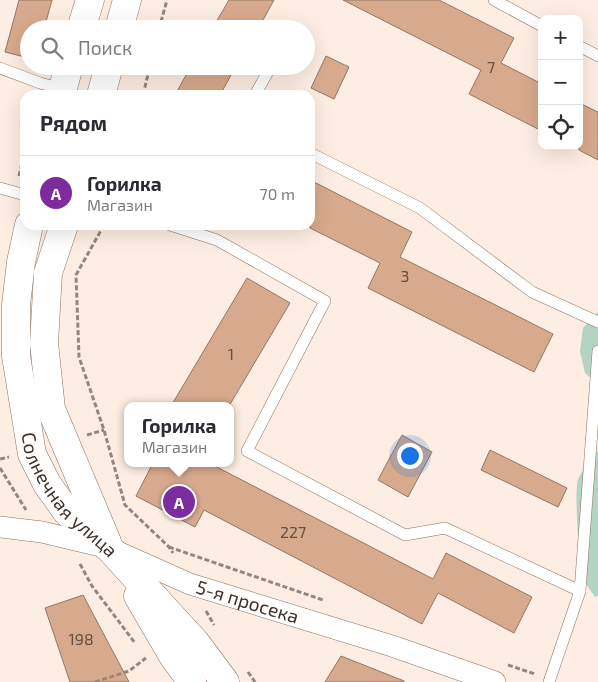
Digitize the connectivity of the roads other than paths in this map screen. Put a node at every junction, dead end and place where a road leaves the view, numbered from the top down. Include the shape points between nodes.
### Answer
1 (90, 0) edge
2 (127, 0) edge
3 (494, 0) edge
4 (84, 20) edge
5 (121, 20) edge
6 (538, 24) edge
7 (583, 48) edge
8 (598, 56) edge
9 (0, 68) edge
10 (106, 75) edge
11 (266, 75) edge
12 (64, 84) edge
13 (102, 90) edge
14 (259, 90) edge
15 (315, 156) edge
16 (0, 188) edge
17 (20, 194) edge
18 (28, 230) edge
19 (62, 230) edge
20 (186, 230) edge
21 (598, 322) edge
22 (598, 351) edge
23 (0, 527) edge
24 (109, 548) junction
25 (580, 591) junction
26 (235, 675) edge
27 (192, 682) edge
28 (496, 682) edge
29 (549, 682) edge

1 - 4 main road
2 - 5 main road
3 - 6 lane
7 - 8 lane
9 - 12 lane via 40,83
10 - 13 main road
11 - 14 lane
15 - 21 lane via 420,208 532,292
16 - 17 lane
18 - 24 main road, Солнечная улица via 16,305 16,356 32,454 47,484 67,512
19 - 24 main road, Солнечная улица via 48,273 44,343 51,409
20 - 25 lane via 217,240 325,301 247,451 405,535 445,528
22 - 25 lane
23 - 24 street, 5-я просека via 42,532
24 - 26 main road via 196,643
24 - 27 main road
24 - 28 street, 5-я просека via 190,584 392,646
25 - 29 lane

